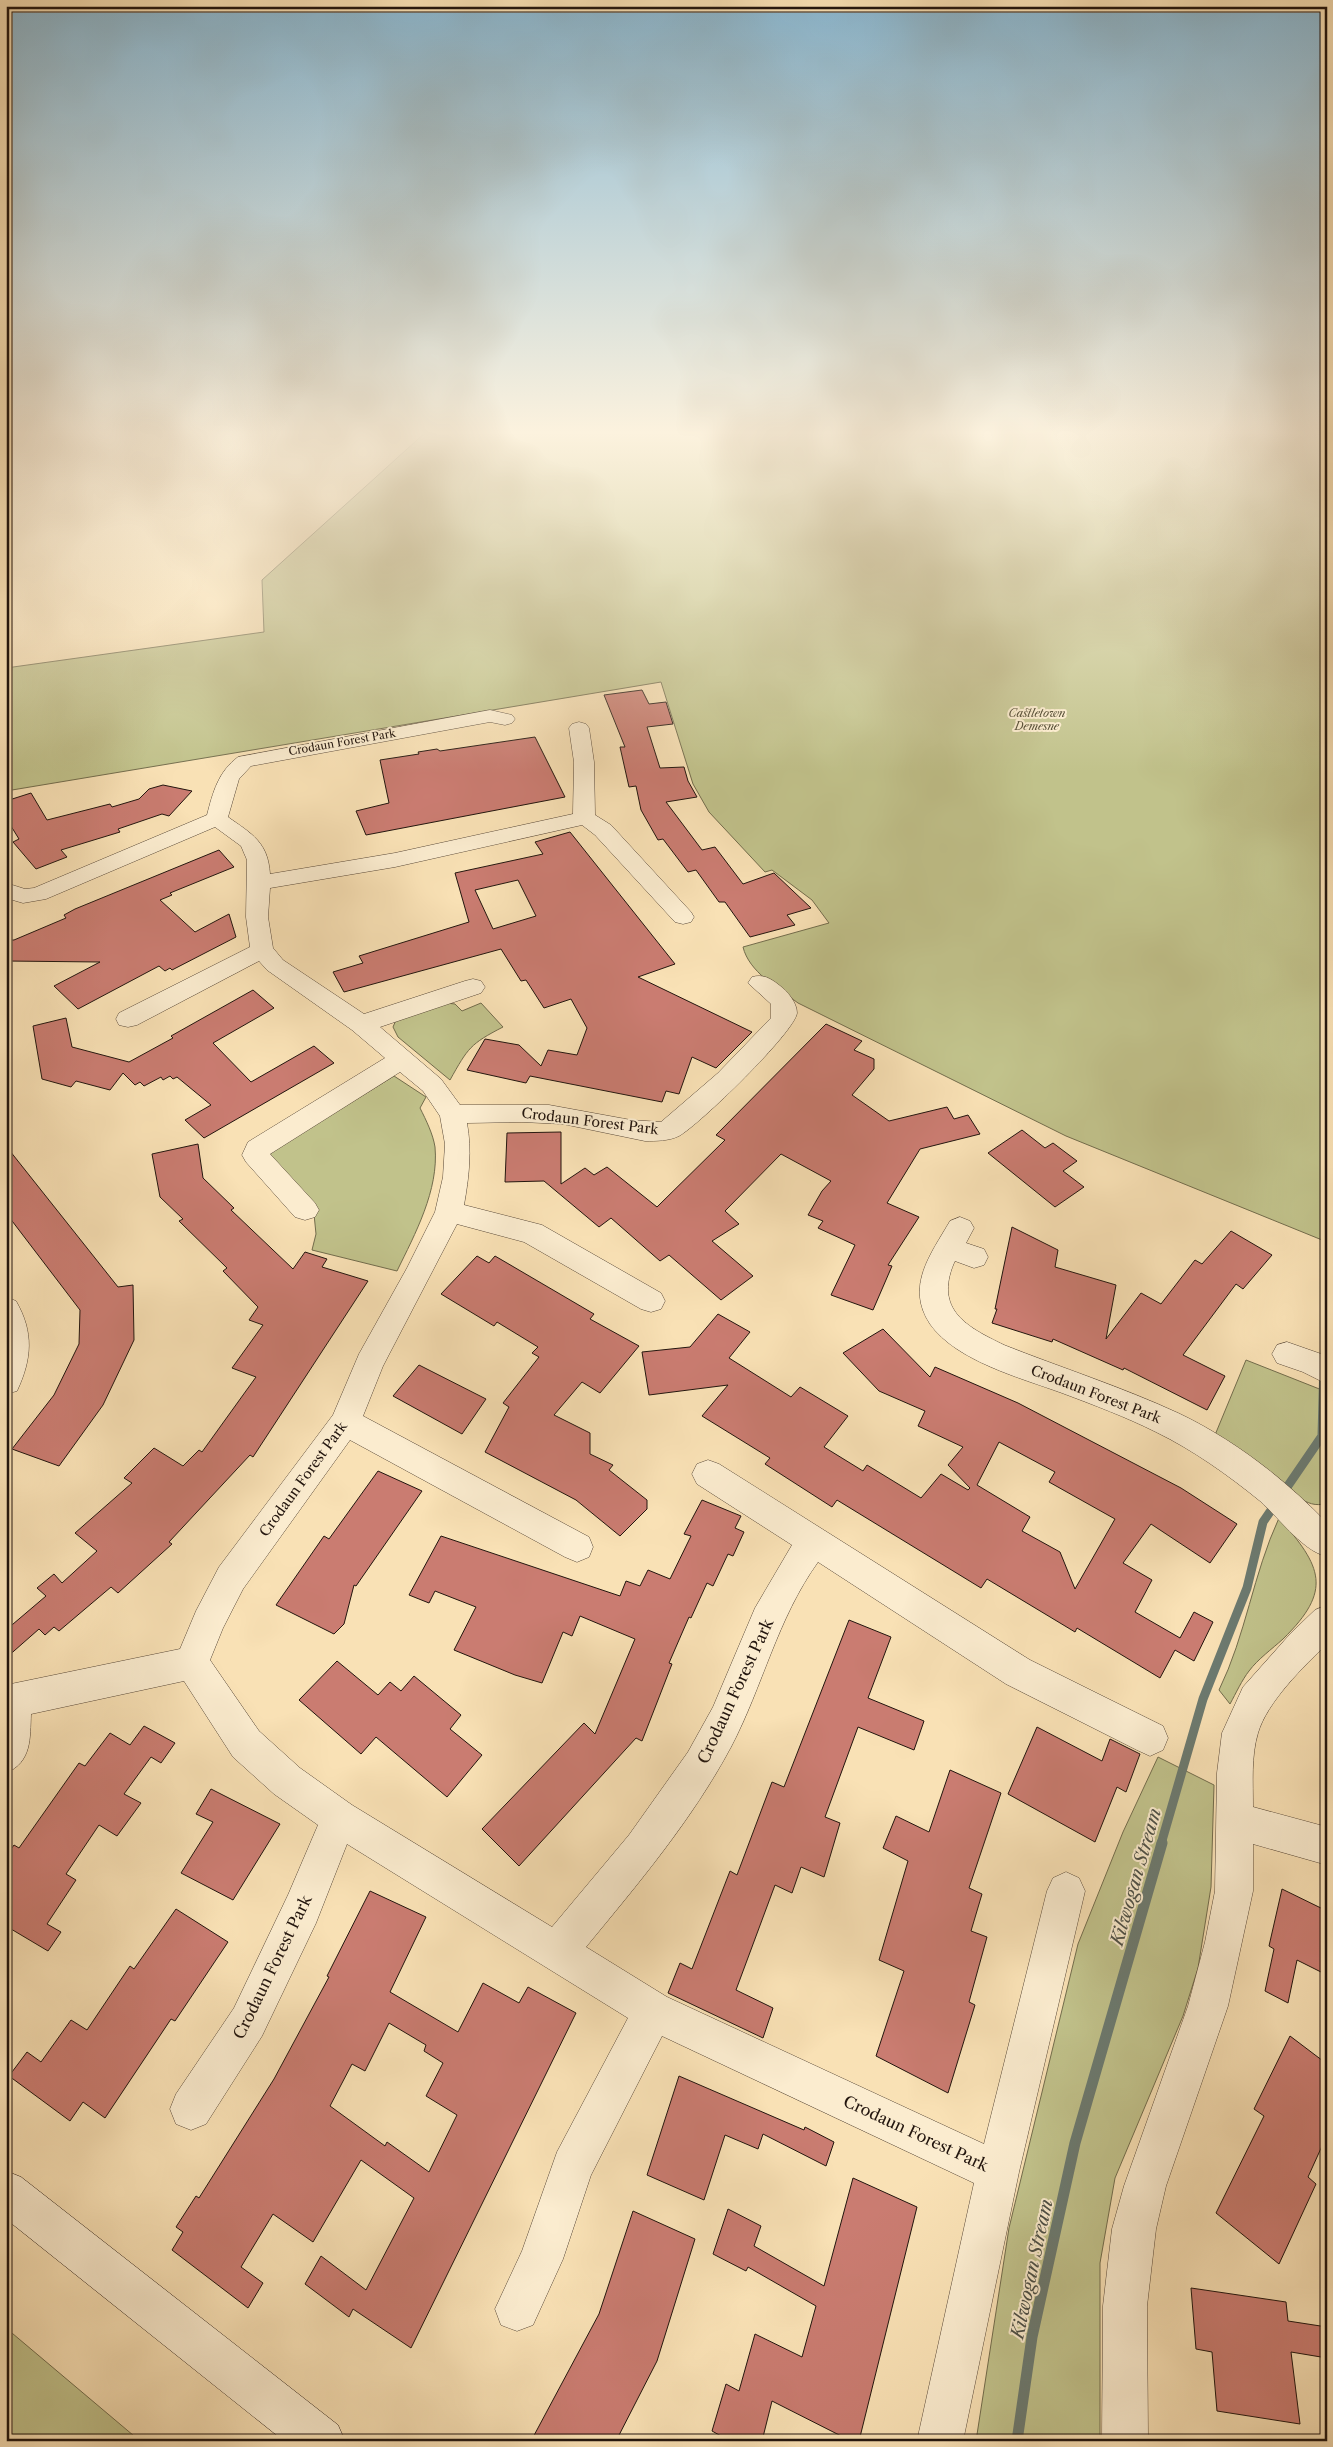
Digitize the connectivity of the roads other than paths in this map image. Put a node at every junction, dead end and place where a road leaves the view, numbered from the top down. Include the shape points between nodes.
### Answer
1 (505, 719) dead end
2 (579, 728) dead end
3 (584, 818) junction
4 (216, 819) junction
5 (259, 883) junction
6 (6, 890) edge
7 (683, 917) dead end
8 (262, 950) junction
9 (760, 983) dead end
10 (472, 987) dead end
11 (128, 1019) dead end
12 (361, 1024) junction
13 (402, 1059) junction
14 (453, 1114) junction
15 (305, 1210) dead end
16 (450, 1212) junction
17 (961, 1244) dead end
18 (651, 1301) dead end
19 (6, 1309) edge
20 (6, 1382) edge
21 (345, 1422) junction
22 (708, 1474) dead end
23 (813, 1542) junction
24 (1325, 1542) edge
25 (577, 1547) dead end
26 (1327, 1621) edge
27 (192, 1663) junction
28 (11, 1701) edge
29 (1150, 1738) dead end
30 (6, 1754) edge
31 (339, 1818) junction
32 (1235, 1820) junction
33 (1327, 1846) edge
34 (1066, 1891) dead end
35 (556, 1953) junction
36 (653, 2011) junction
37 (191, 2109) dead end
38 (998, 2172) junction
39 (6, 2192) edge
40 (517, 2309) dead end
41 (322, 2441) edge
42 (940, 2441) edge
43 (1125, 2441) edge

1 - 4 street, Crodaun Forest Park via 490,716 245,761 234,768 228,778
2 - 3 street via 584,762
3 - 5 street via 395,860
3 - 7 street via 603,830
4 - 5 street via 250,843 258,860
4 - 6 street via 38,894 22,896
5 - 8 street via 257,918
8 - 11 street
8 - 12 street, Crodaun Forest Park via 274,965
9 - 14 street, Crodaun Forest Park via 781,999 785,1013 782,1020 739,1066 670,1130 646,1131 572,1116 538,1113
10 - 12 street
12 - 13 street, Crodaun Forest Park
13 - 14 street, Crodaun Forest Park via 439,1092
13 - 15 street via 257,1149 255,1155
14 - 16 street, Crodaun Forest Park via 458,1144
16 - 18 street via 532,1232
16 - 21 street, Crodaun Forest Park via 369,1363
17 - 24 street, Crodaun Forest Park via 935,1276 933,1291 943,1318 961,1337 994,1354 1104,1396 1187,1433 1290,1508
19 - 20 street via 15,1342
21 - 25 street
21 - 27 street, Crodaun Forest Park via 231,1578 208,1622
22 - 23 street
23 - 29 street via 1018,1672
23 - 35 street, Crodaun Forest Park via 784,1586 719,1733 689,1786
26 - 32 street via 1255,1699 1247,1716 1236,1752
27 - 28 street
27 - 31 street, Crodaun Forest Park via 246,1744 287,1781
28 - 30 street via 11,1747
31 - 35 street, Crodaun Forest Park
31 - 37 street, Crodaun Forest Park via 302,1909 248,2022
32 - 33 street
32 - 43 street via 1234,1891 1208,2006 1144,2186 1134,2229 1126,2306
34 - 38 street, Crodaun Forest Park
35 - 36 street, Crodaun Forest Park
36 - 38 street, Crodaun Forest Park
36 - 40 street via 572,2167 541,2259
38 - 42 street
39 - 41 street

